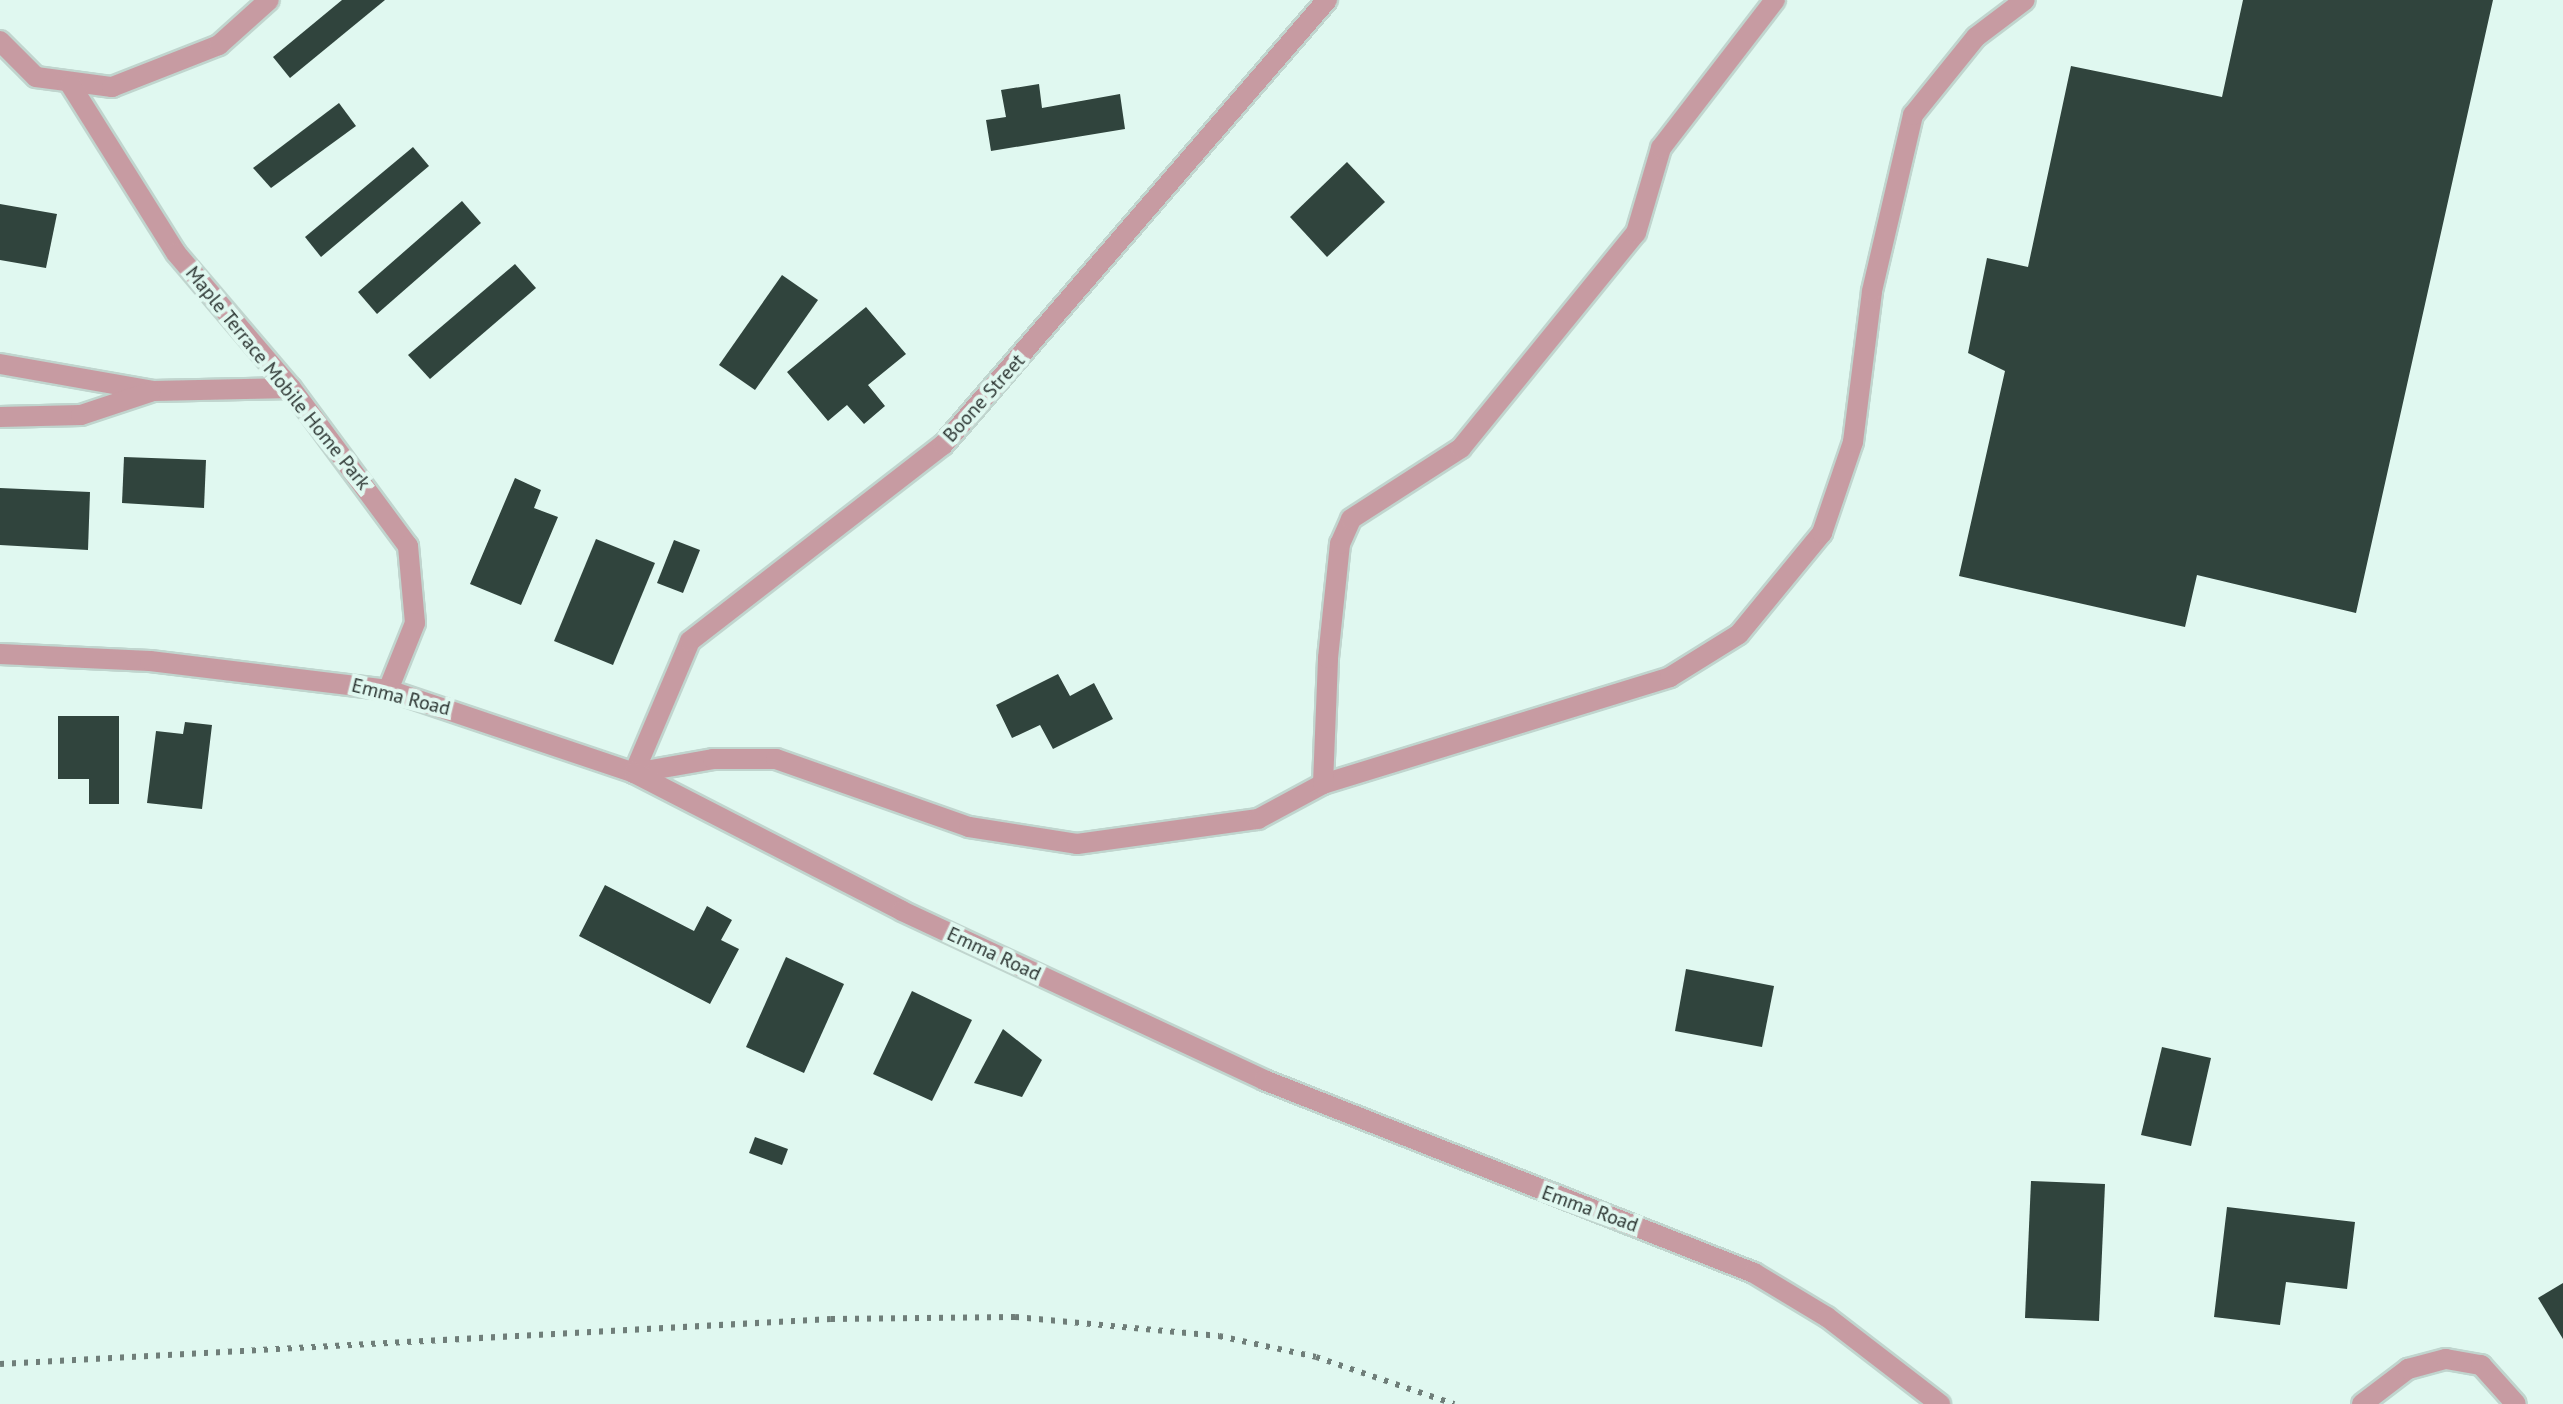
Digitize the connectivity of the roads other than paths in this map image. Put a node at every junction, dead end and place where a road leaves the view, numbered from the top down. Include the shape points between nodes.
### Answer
1 (269, 0) edge
2 (1327, 0) edge
3 (1775, 0) edge
4 (2025, 0) edge
5 (0, 41) edge
6 (70, 84) junction
7 (0, 364) edge
8 (291, 388) junction
9 (153, 391) junction
10 (0, 417) edge
11 (0, 654) edge
12 (388, 690) junction
13 (634, 773) junction
14 (1323, 784) junction
15 (1940, 1404) edge
16 (2362, 1404) edge
17 (2516, 1404) edge

1 - 6 street via 219,45 112,87
2 - 13 street, Boone Street via 943,445 690,641
3 - 14 street via 1661,148 1636,233 1461,448 1351,519 1340,544
4 - 14 street via 1976,37 1913,115 1872,291 1853,442 1822,533 1739,634 1670,677
5 - 6 street via 36,77
6 - 8 street, Maple Terrace Mobile Home Park via 176,253
7 - 9 street
8 - 9 street
8 - 12 street, Maple Terrace Mobile Home Park via 408,546 415,623
9 - 10 street via 81,415
11 - 12 street, Emma Road via 150,661
12 - 13 street, Emma Road
13 - 14 street via 713,759 776,759 969,827 1077,844 1258,819
13 - 15 street, Emma Road via 902,911 1264,1080 1754,1273 1853,1335
16 - 17 street via 2408,1369 2446,1359 2481,1365

